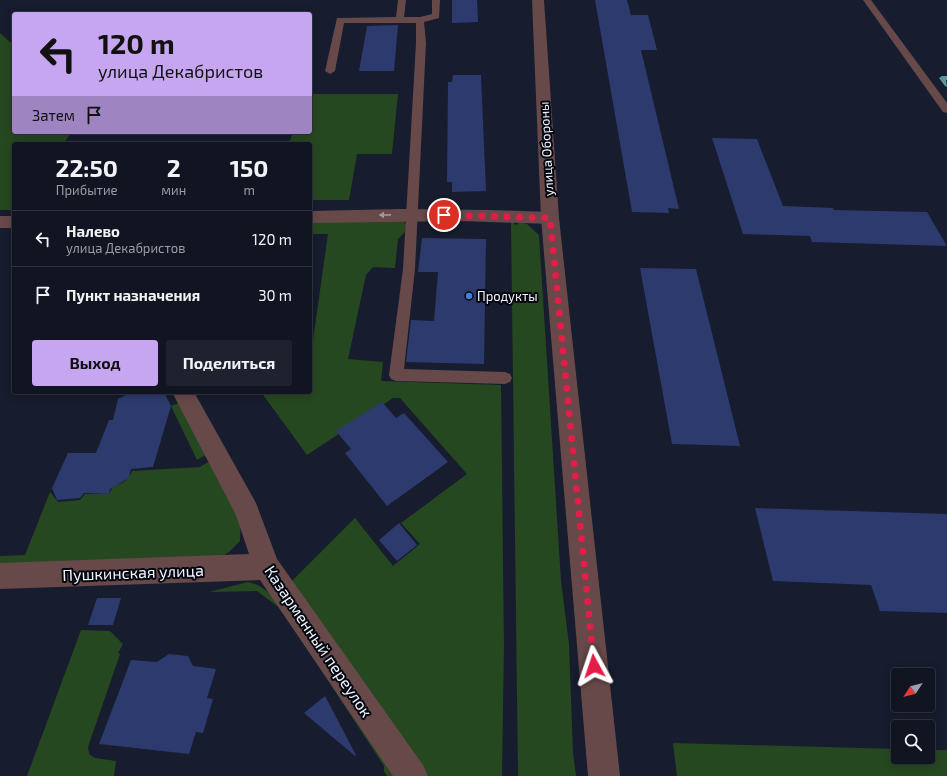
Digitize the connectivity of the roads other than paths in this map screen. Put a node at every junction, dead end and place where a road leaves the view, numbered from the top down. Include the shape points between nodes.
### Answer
1 (402, 0) edge
2 (436, 0) edge
3 (538, 0) edge
4 (866, 0) edge
5 (400, 20) junction
6 (420, 20) junction
7 (330, 71) dead end
8 (947, 110) edge
9 (413, 214) junction
10 (312, 216) edge
11 (550, 218) junction
12 (0, 222) edge
13 (12, 222) edge
14 (505, 378) dead end
15 (184, 394) edge
16 (267, 567) junction
17 (0, 576) edge
18 (412, 776) edge
19 (604, 776) edge

1 - 5 lane
2 - 6 lane via 436,16
3 - 11 street, улица Обороны
4 - 8 lane
5 - 6 lane
5 - 7 lane via 340,20
6 - 9 lane
9 -> 10 street
9 - 11 street
9 - 14 lane via 396,375
11 - 19 street, улица Обороны
12 - 13 street
15 - 16 street, Казарменный переулок via 246,511
16 - 17 street, Пушкинская улица
16 - 18 street, Казарменный переулок

